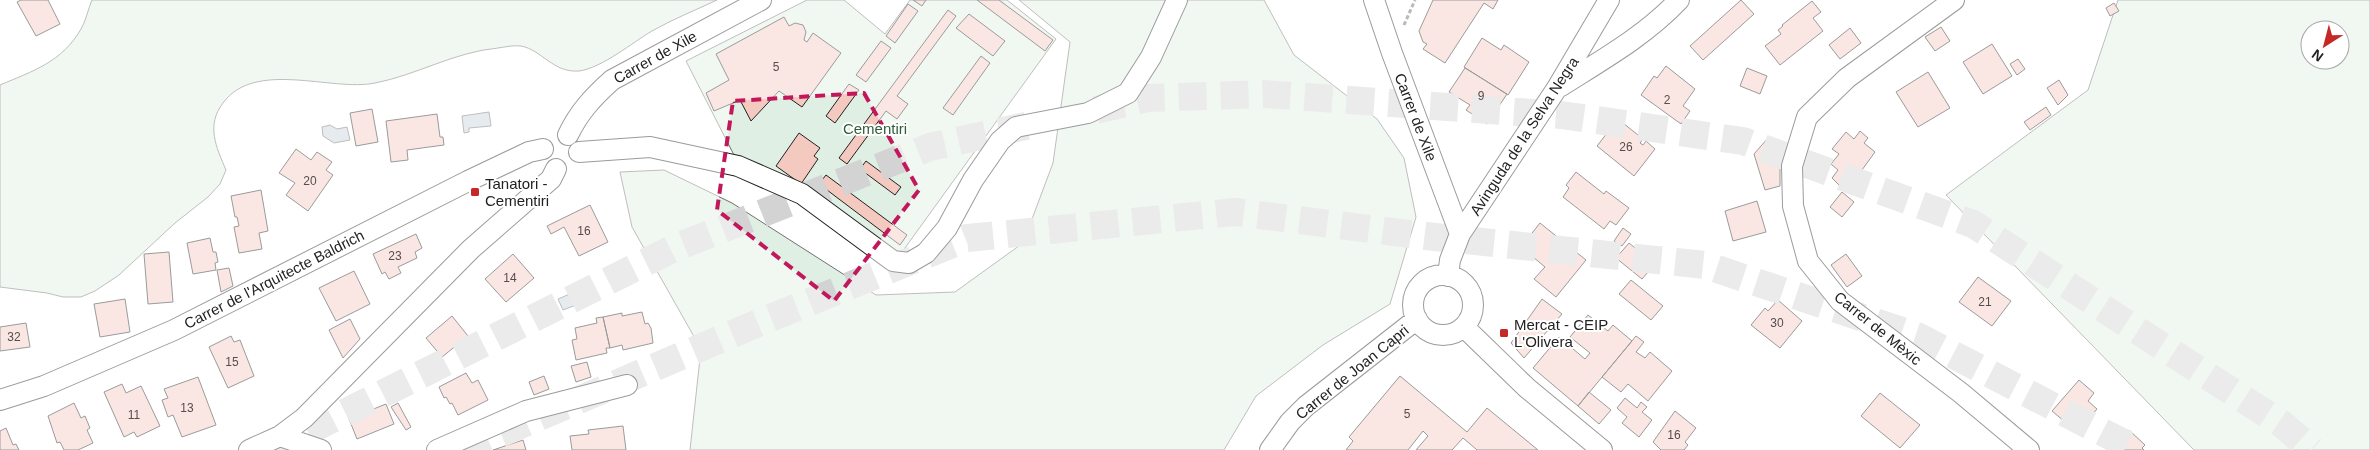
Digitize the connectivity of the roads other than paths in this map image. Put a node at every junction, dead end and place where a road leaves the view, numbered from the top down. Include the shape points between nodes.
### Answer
1 (761, 0) edge
2 (1177, 0) edge
3 (1374, 0) edge
4 (1609, 0) edge
5 (1679, 0) edge
6 (1954, 0) edge
7 (1557, 88) junction
8 (573, 144) junction
9 (543, 149) junction
10 (556, 169) junction
11 (1460, 234) junction
12 (1448, 276) junction
13 (1417, 319) junction
14 (1464, 327) junction
15 (627, 385) dead end
16 (0, 400) edge
17 (280, 436) junction
18 (249, 450) edge
19 (321, 450) edge
20 (437, 450) edge
21 (1270, 450) edge
22 (1602, 450) edge
23 (2029, 450) edge

1 - 8 street, Carrer de Xile via 612,80 591,98 576,118
2 - 8 street via 1151,57 1128,93 1088,113 1016,127 1000,141 973,180 947,228 926,253 909,263 893,261 802,194 738,166 650,147
3 - 11 street, Carrer de Xile
4 - 7 street, Avinguda de la Selva Negra
5 - 7 street via 1664,16 1622,48
6 - 23 street, Carrer de Mèxic via 1847,78 1807,117 1792,166 1794,206 1808,261 1840,302 1962,393
7 - 11 street, Avinguda de la Selva Negra
8 - 9 street via 560,134 546,141
8 - 10 street via 572,166
9 - 10 street via 546,161
9 - 16 street, Carrer de l'Arquitecte Baldrich via 529,152 468,181 174,330 44,386
10 - 17 street via 552,179 471,250 304,418
11 - 12 street, Avinguda de la Selva Negra
12 - 13 street via 1432,278 1419,288 1414,304
12 - 14 street via 1463,283 1472,296 1472,313
13 - 14 street via 1429,331 1439,335 1455,333
13 - 21 street, Carrer de Joan Capri via 1306,406
14 - 22 street via 1527,388
15 - 20 street via 526,411
17 - 18 street
17 - 19 street

